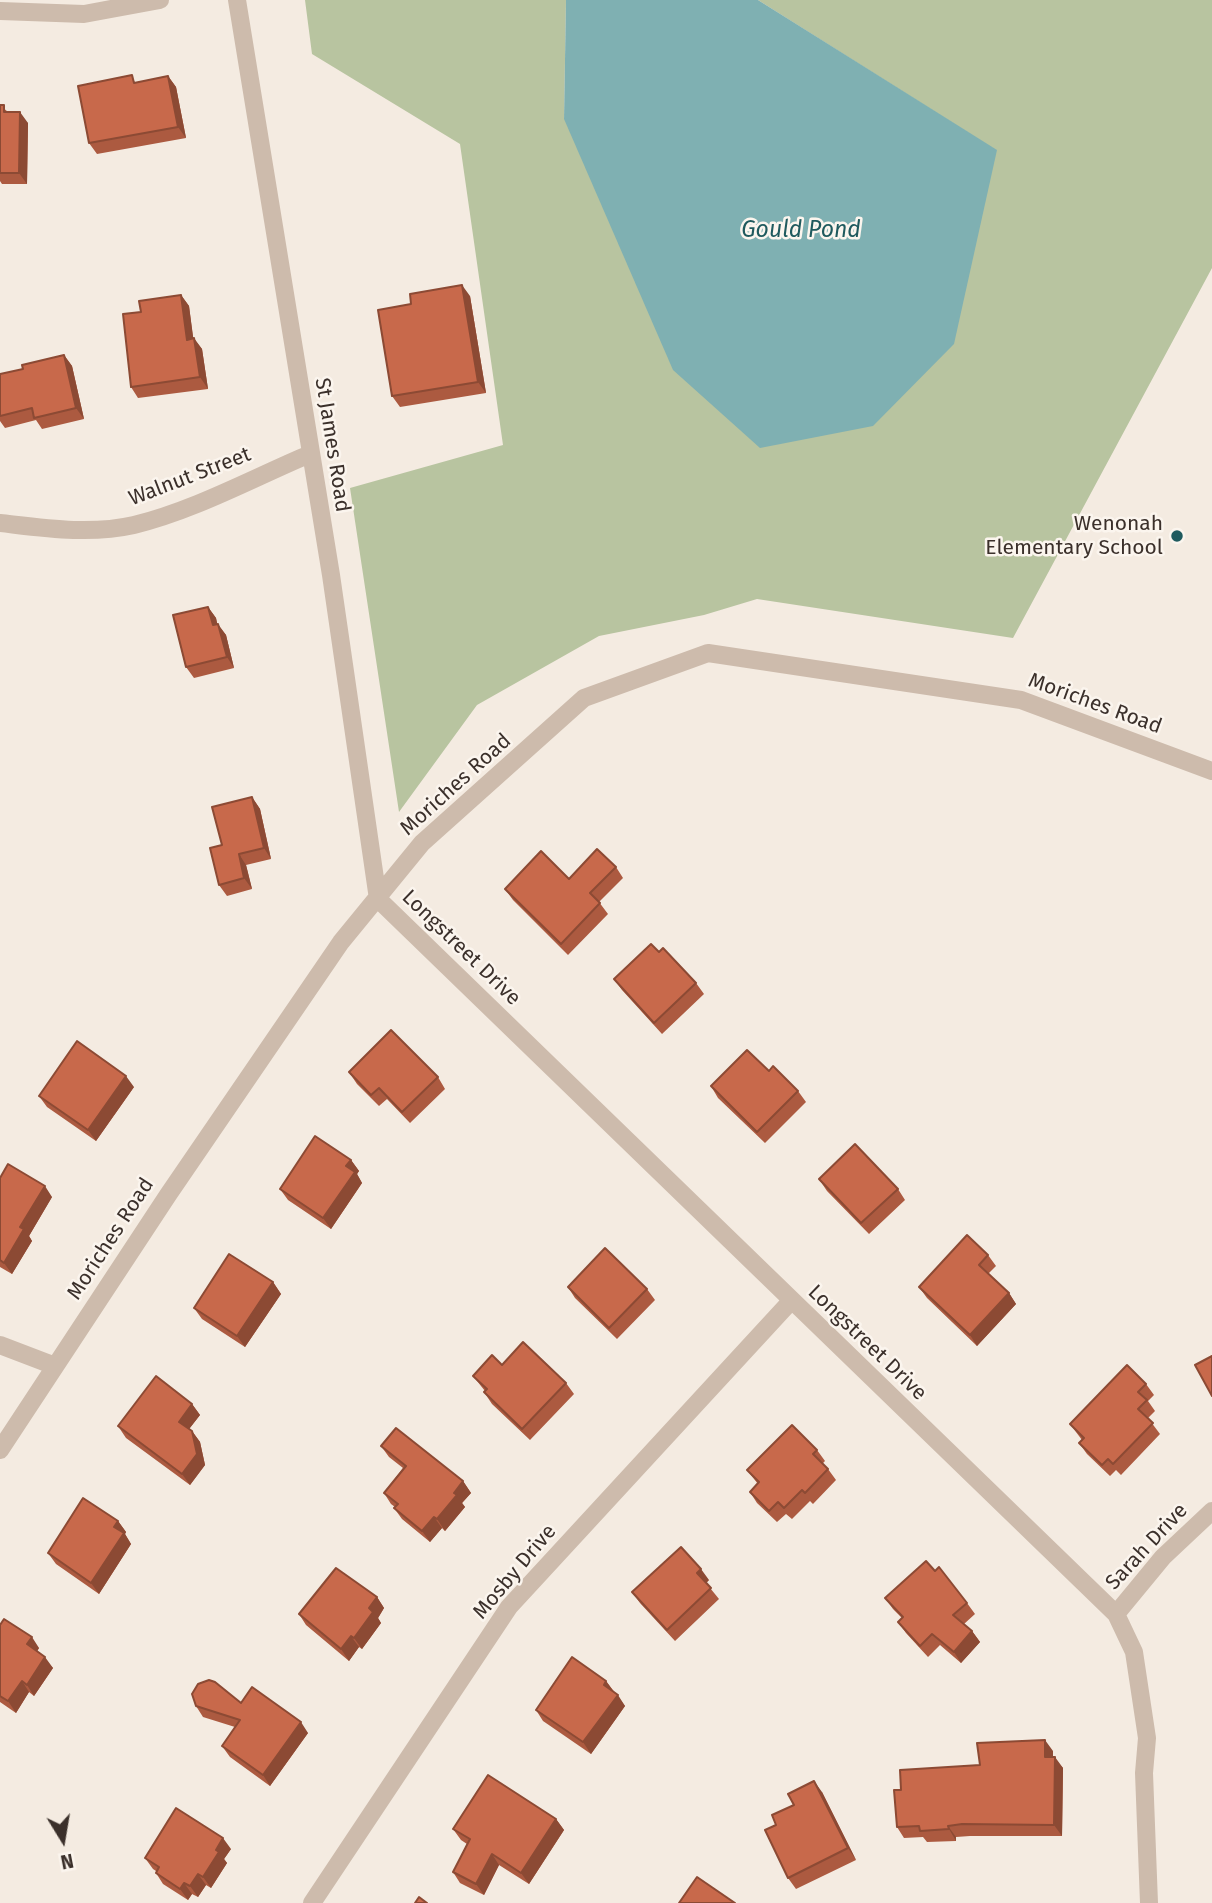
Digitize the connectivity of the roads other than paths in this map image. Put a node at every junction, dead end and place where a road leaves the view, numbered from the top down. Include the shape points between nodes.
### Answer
1 (160, 0) edge
2 (237, 0) edge
3 (0, 11) edge
4 (310, 454) junction
5 (0, 523) edge
6 (1212, 771) edge
7 (378, 899) junction
8 (791, 1301) junction
9 (0, 1345) edge
10 (55, 1366) junction
11 (0, 1450) edge
12 (1212, 1511) edge
13 (1116, 1614) junction
14 (312, 1903) edge
15 (1149, 1903) edge

1 - 3 street via 84,14
2 - 4 street, St James Road
4 - 5 street, Walnut Street via 133,525 70,531
4 - 7 street, St James Road
6 - 7 street, Moriches Road via 1021,700 708,653 584,698 422,843
7 - 8 street, Longstreet Drive
7 - 10 street, Moriches Road via 333,953
8 - 13 street, Longstreet Drive
8 - 14 street, Mosby Drive via 509,1607
9 - 10 street
10 - 11 street, Moriches Road
12 - 13 street, Sarah Drive via 1163,1557
13 - 15 street, Longstreet Drive via 1133,1652 1147,1738

